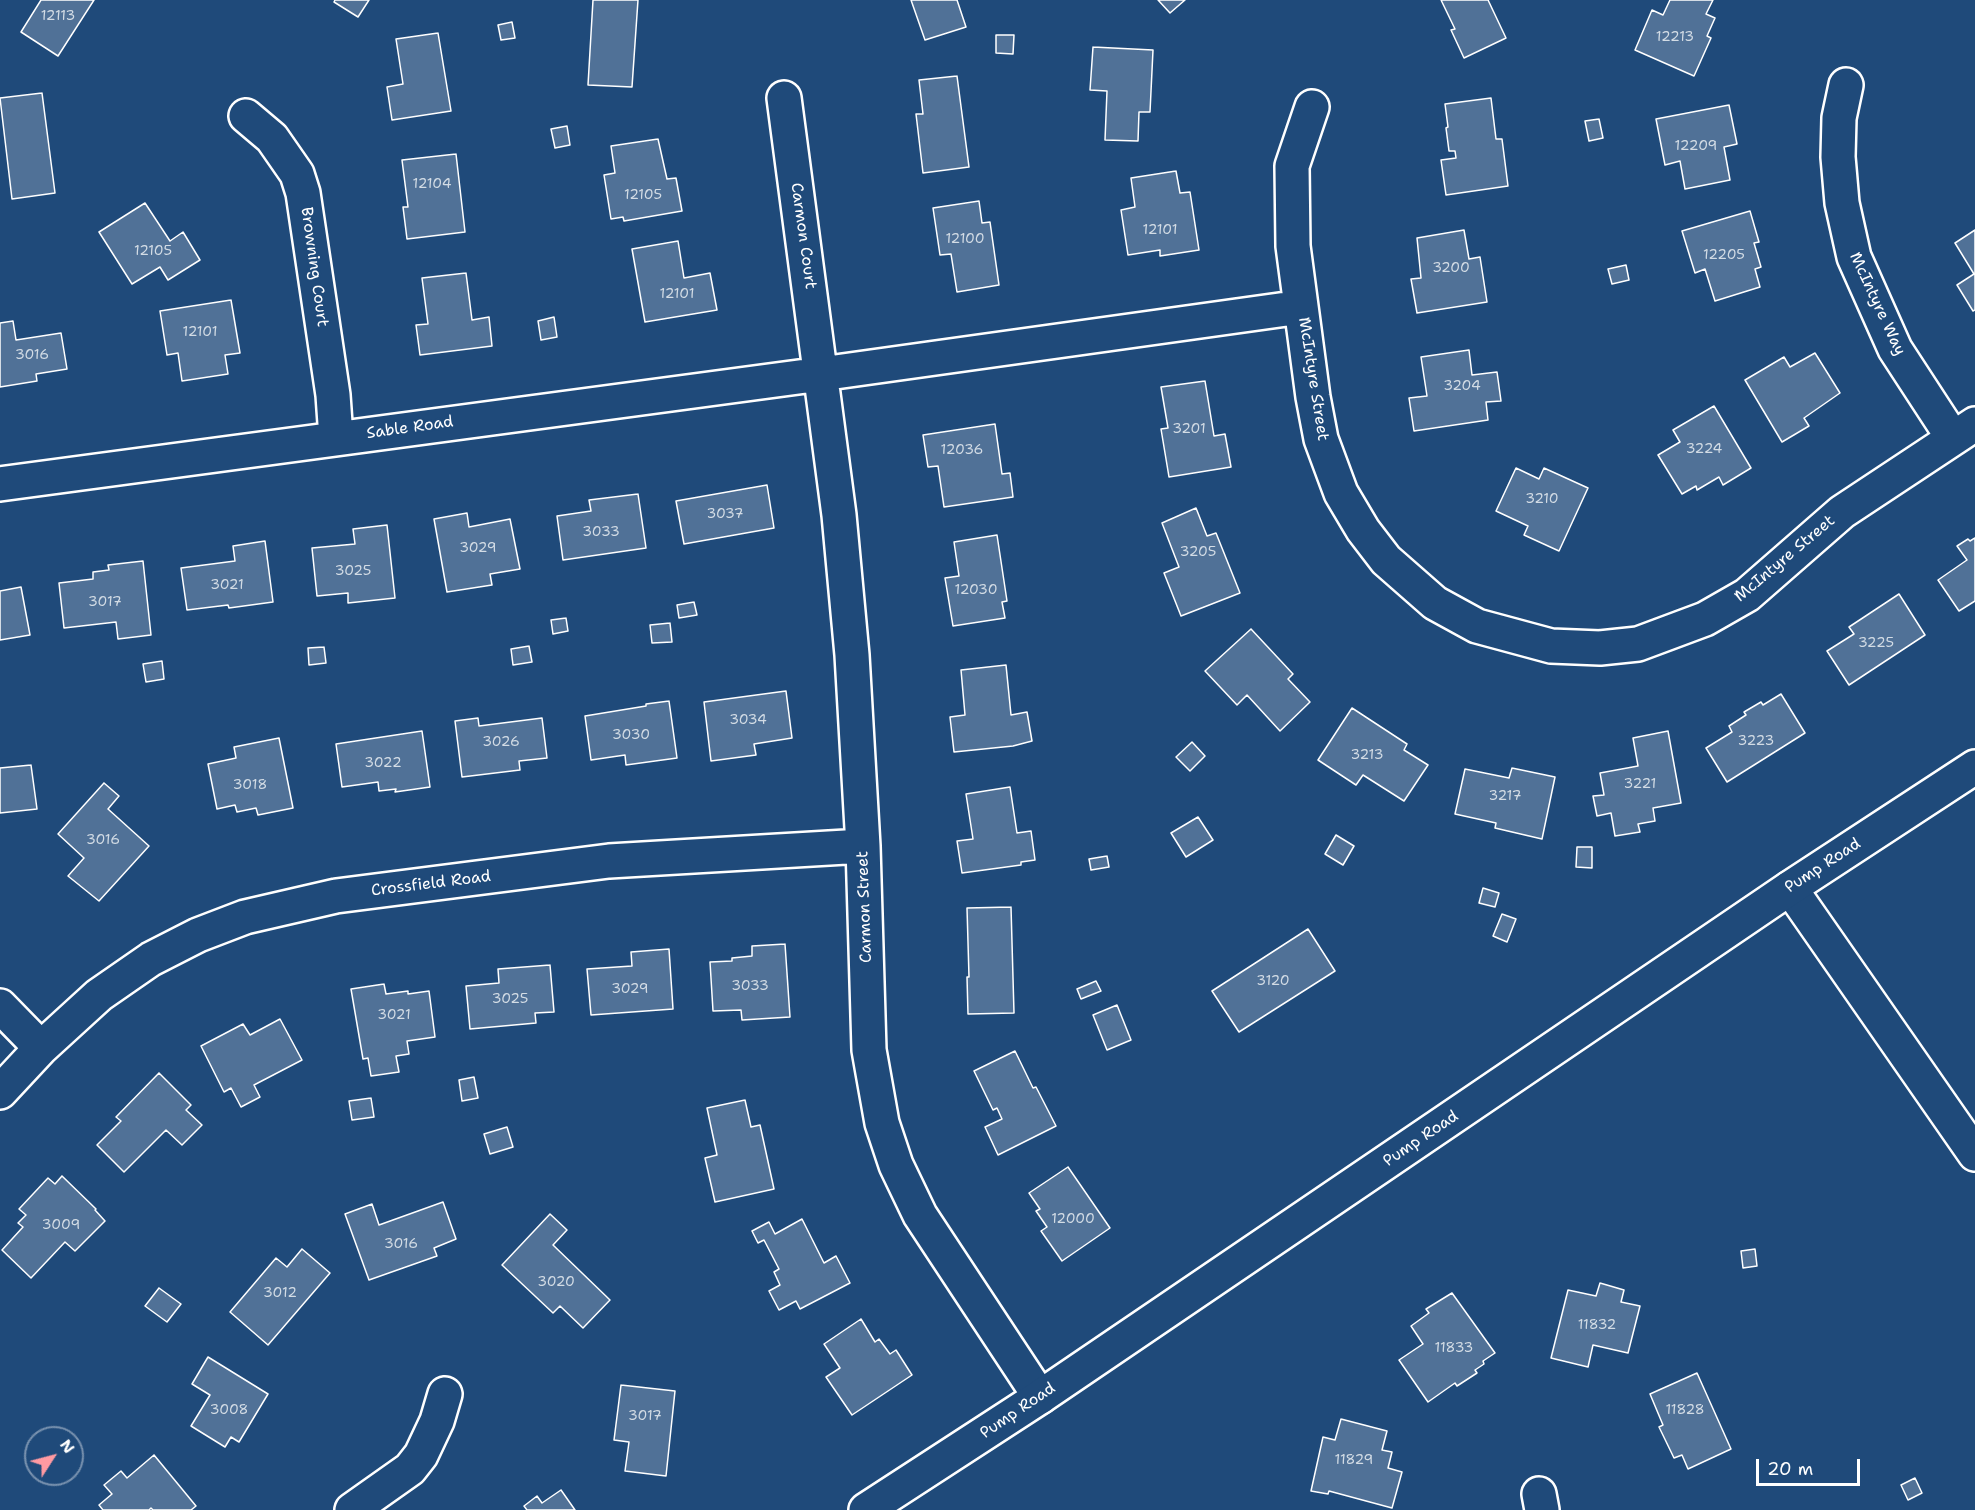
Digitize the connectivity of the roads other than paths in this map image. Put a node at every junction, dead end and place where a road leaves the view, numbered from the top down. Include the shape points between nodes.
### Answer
1 (1846, 86) dead end
2 (784, 98) dead end
3 (1312, 107) dead end
4 (246, 116) dead end
5 (1301, 307) junction
6 (821, 374) junction
7 (1964, 431) edge
8 (336, 438) junction
9 (0, 484) edge
10 (1975, 767) edge
11 (863, 846) junction
12 (1790, 888) junction
13 (0, 1006) edge
14 (41, 1048) junction
15 (0, 1092) edge
16 (1975, 1154) edge
17 (445, 1394) dead end
18 (1040, 1397) junction
19 (352, 1510) edge
20 (866, 1510) edge

1 - 7 street, McIntyre Way via 1839,118 1838,157 1842,202 1854,257 1895,349
2 - 6 street, Carmon Court
3 - 5 street via 1292,166 1293,246
4 - 8 street, Browning Court via 272,138 297,174 303,193
5 - 6 street, McIntyre Street
5 - 7 street, McIntyre Street via 1321,439 1341,493 1363,530 1386,560 1435,603 1476,626 1551,646 1600,648 1638,644 1705,619 1747,595 1842,512
6 - 8 street, Sable Road
6 - 11 street, Carmon Street via 852,656
8 - 9 street, Sable Road
10 - 12 street, Pump Road
11 - 14 street, Crossfield Road via 609,861 336,896 245,917 151,959 99,995
11 - 18 street, Carmon Street via 869,1050 882,1123 896,1165 920,1215
12 - 16 street
12 - 18 street, Pump Road
13 - 14 street
14 - 15 street, Crossfield Road
17 - 19 street via 421,1455 410,1469
18 - 20 street, Pump Road

